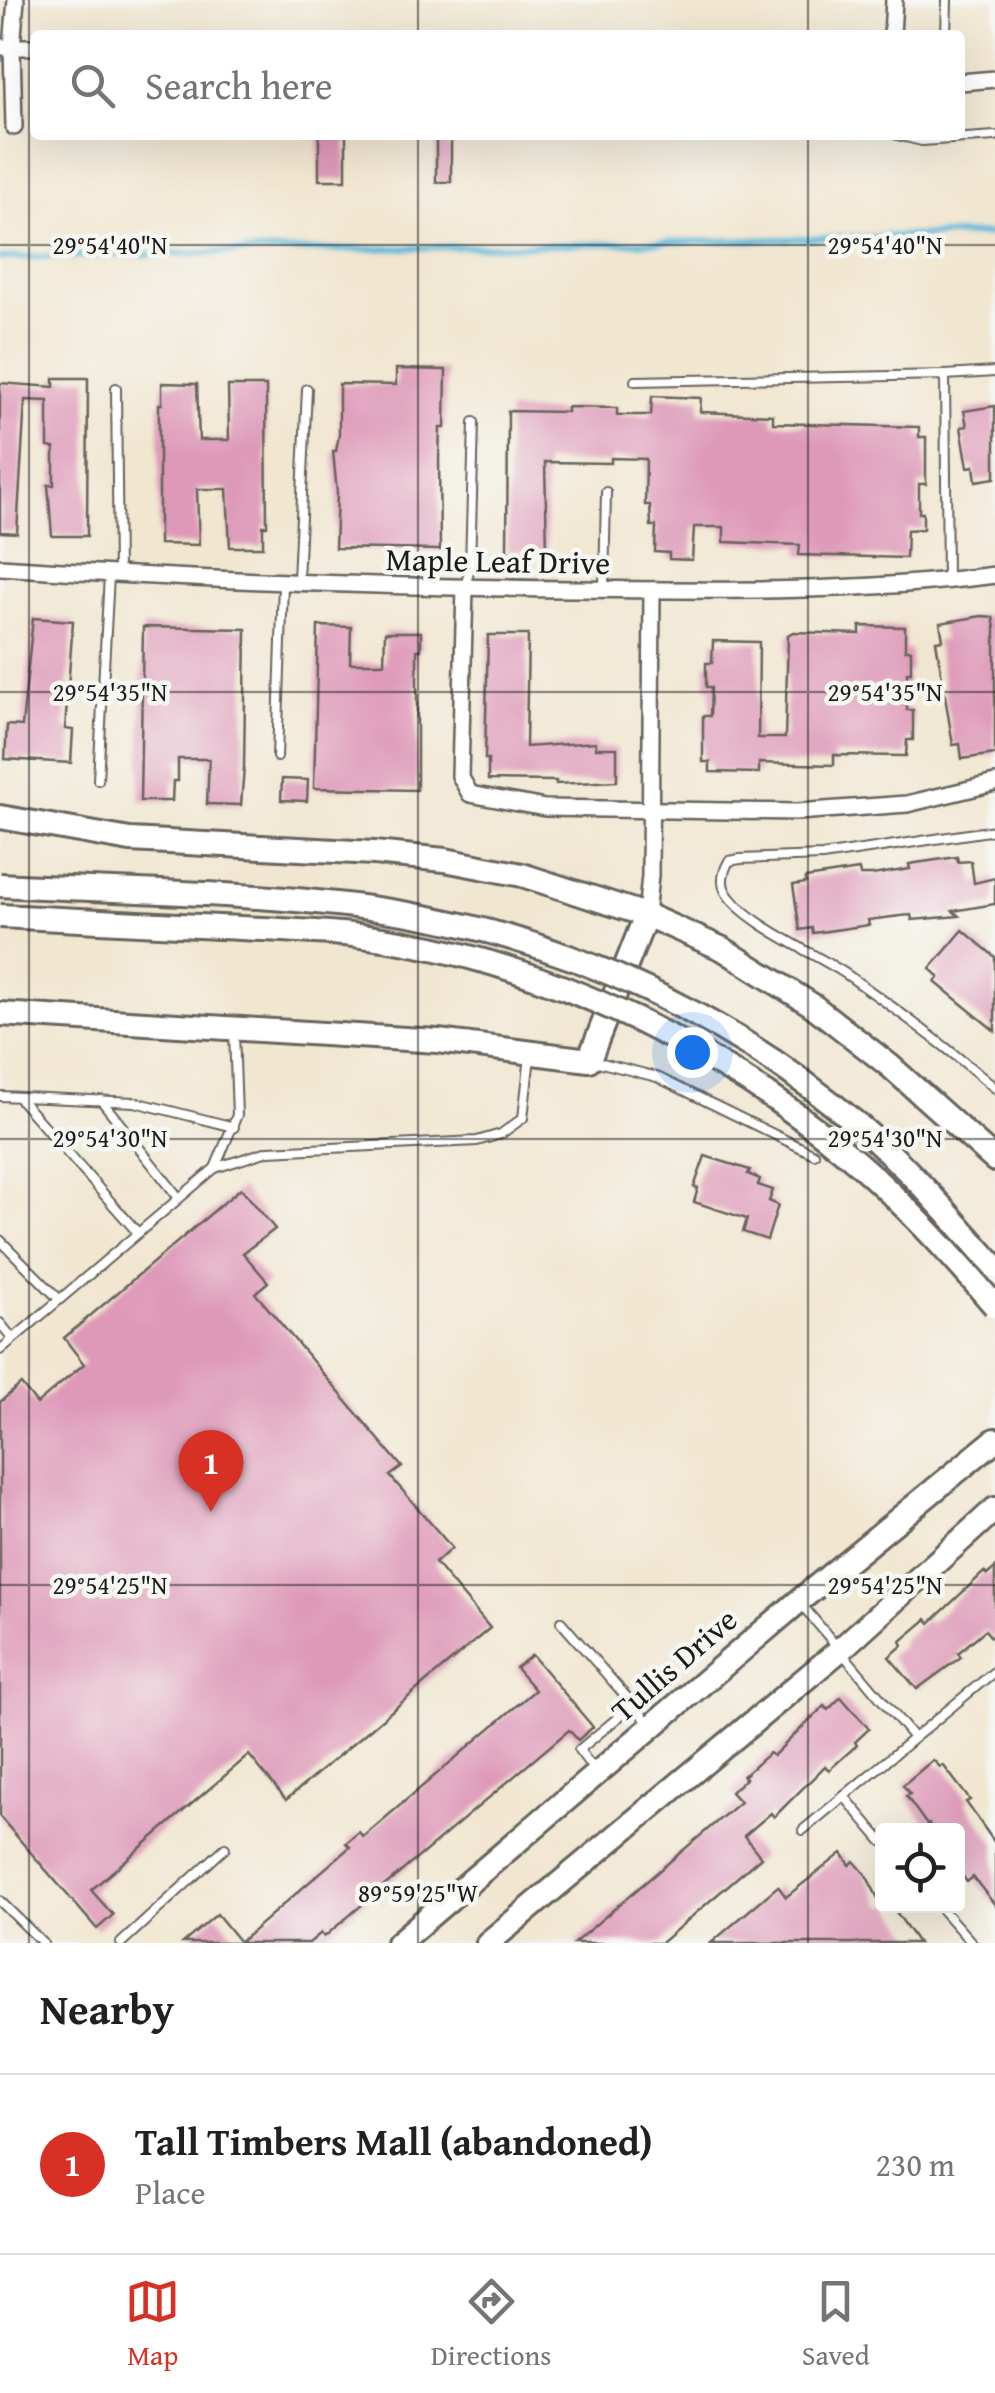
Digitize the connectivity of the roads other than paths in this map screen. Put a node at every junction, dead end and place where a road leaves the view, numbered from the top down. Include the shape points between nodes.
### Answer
1 (16, 0) edge
2 (894, 0) edge
3 (947, 0) edge
4 (892, 30) edge
5 (946, 30) edge
6 (6, 47) edge
7 (995, 78) edge
8 (965, 81) edge
9 (14, 127) dead end
10 (995, 136) edge
11 (965, 138) edge
12 (995, 372) edge
13 (945, 375) junction
14 (635, 382) dead end
15 (116, 388) dead end
16 (307, 390) dead end
17 (474, 422) dead end
18 (606, 492) dead end
19 (0, 567) edge
20 (114, 575) junction
21 (995, 575) edge
22 (947, 582) junction
23 (291, 585) junction
24 (465, 588) junction
25 (604, 590) junction
26 (652, 590) junction
27 (278, 757) dead end
28 (98, 780) dead end
29 (995, 784) edge
30 (652, 811) junction
31 (0, 817) edge
32 (995, 830) edge
33 (0, 885) edge
34 (646, 914) junction
35 (0, 916) edge
36 (0, 1014) edge
37 (234, 1027) junction
38 (531, 1052) junction
39 (589, 1060) junction
40 (995, 1088) edge
41 (0, 1096) edge
42 (19, 1098) junction
43 (101, 1100) junction
44 (234, 1127) junction
45 (814, 1154) dead end
46 (995, 1160) edge
47 (215, 1168) junction
48 (178, 1198) junction
49 (138, 1233) junction
50 (0, 1240) edge
51 (995, 1267) edge
52 (58, 1298) junction
53 (995, 1306) edge
54 (0, 1323) edge
55 (13, 1339) junction
56 (0, 1350) edge
57 (995, 1440) edge
58 (995, 1509) edge
59 (799, 1601) junction
60 (561, 1622) dead end
61 (840, 1649) junction
62 (995, 1671) edge
63 (633, 1705) junction
64 (652, 1726) junction
65 (914, 1738) junction
66 (596, 1774) junction
67 (844, 1796) junction
68 (803, 1830) dead end
69 (875, 1833) edge
70 (225, 1848) dead end
71 (0, 1901) edge
72 (945, 1913) edge
73 (36, 1935) junction
74 (26, 1943) edge
75 (43, 1943) edge
76 (121, 1943) edge
77 (398, 1943) edge
78 (488, 1943) edge
79 (972, 1943) edge

1 - 6 street
2 - 4 street
3 - 5 lane
6 - 9 street
7 - 8 street
10 - 11 lane
12 - 13 lane
13 - 14 lane
13 - 22 lane
15 - 20 lane
16 - 23 lane
17 - 24 lane
18 - 25 lane
19 - 20 street, Maple Leaf Drive
20 - 23 street, Maple Leaf Drive
20 - 28 lane
21 - 22 street, Maple Leaf Drive
22 - 26 street, Maple Leaf Drive
23 - 24 street, Maple Leaf Drive
23 - 27 lane
24 - 25 street, Maple Leaf Drive
24 - 30 street via 460,776 470,794 545,808
25 - 26 street, Maple Leaf Drive
26 - 30 street
29 - 30 street via 907,804
30 - 34 street
31 - 34 street via 130,840 445,860 522,875
32 - 40 lane via 822,856 740,859 723,872 724,889 749,914 842,971
33 - 51 street, bridge via 407,914 552,949 686,1012 780,1066 923,1184
34 - 39 street
34 - 46 street via 723,949 812,1005
35 - 53 street, bridge via 401,942 526,973 710,1058 772,1097 848,1155
36 - 37 street
37 - 38 street
37 - 44 lane
38 - 39 street
38 - 47 lane via 523,1118 501,1134 477,1141 268,1151
39 - 45 lane via 657,1077
41 - 42 lane
42 - 43 lane
42 - 49 lane
43 - 44 lane
43 - 48 lane
44 - 47 lane
47 - 48 lane
48 - 49 lane
49 - 52 lane
50 - 52 lane
52 - 55 lane
54 - 55 lane
55 - 56 lane
57 - 59 street, Tullis Drive
58 - 61 street
59 - 61 lane
59 - 64 street, Tullis Drive
60 - 63 lane
61 - 65 lane
61 - 78 street
62 - 65 lane
63 - 64 lane
63 - 66 lane via 579,1750
64 - 66 street, Tullis Drive
65 - 67 lane
66 - 77 street, Tullis Drive
67 - 68 lane
67 - 69 lane
70 - 76 lane
71 - 73 lane
72 - 79 lane
73 - 74 lane
73 - 75 lane

